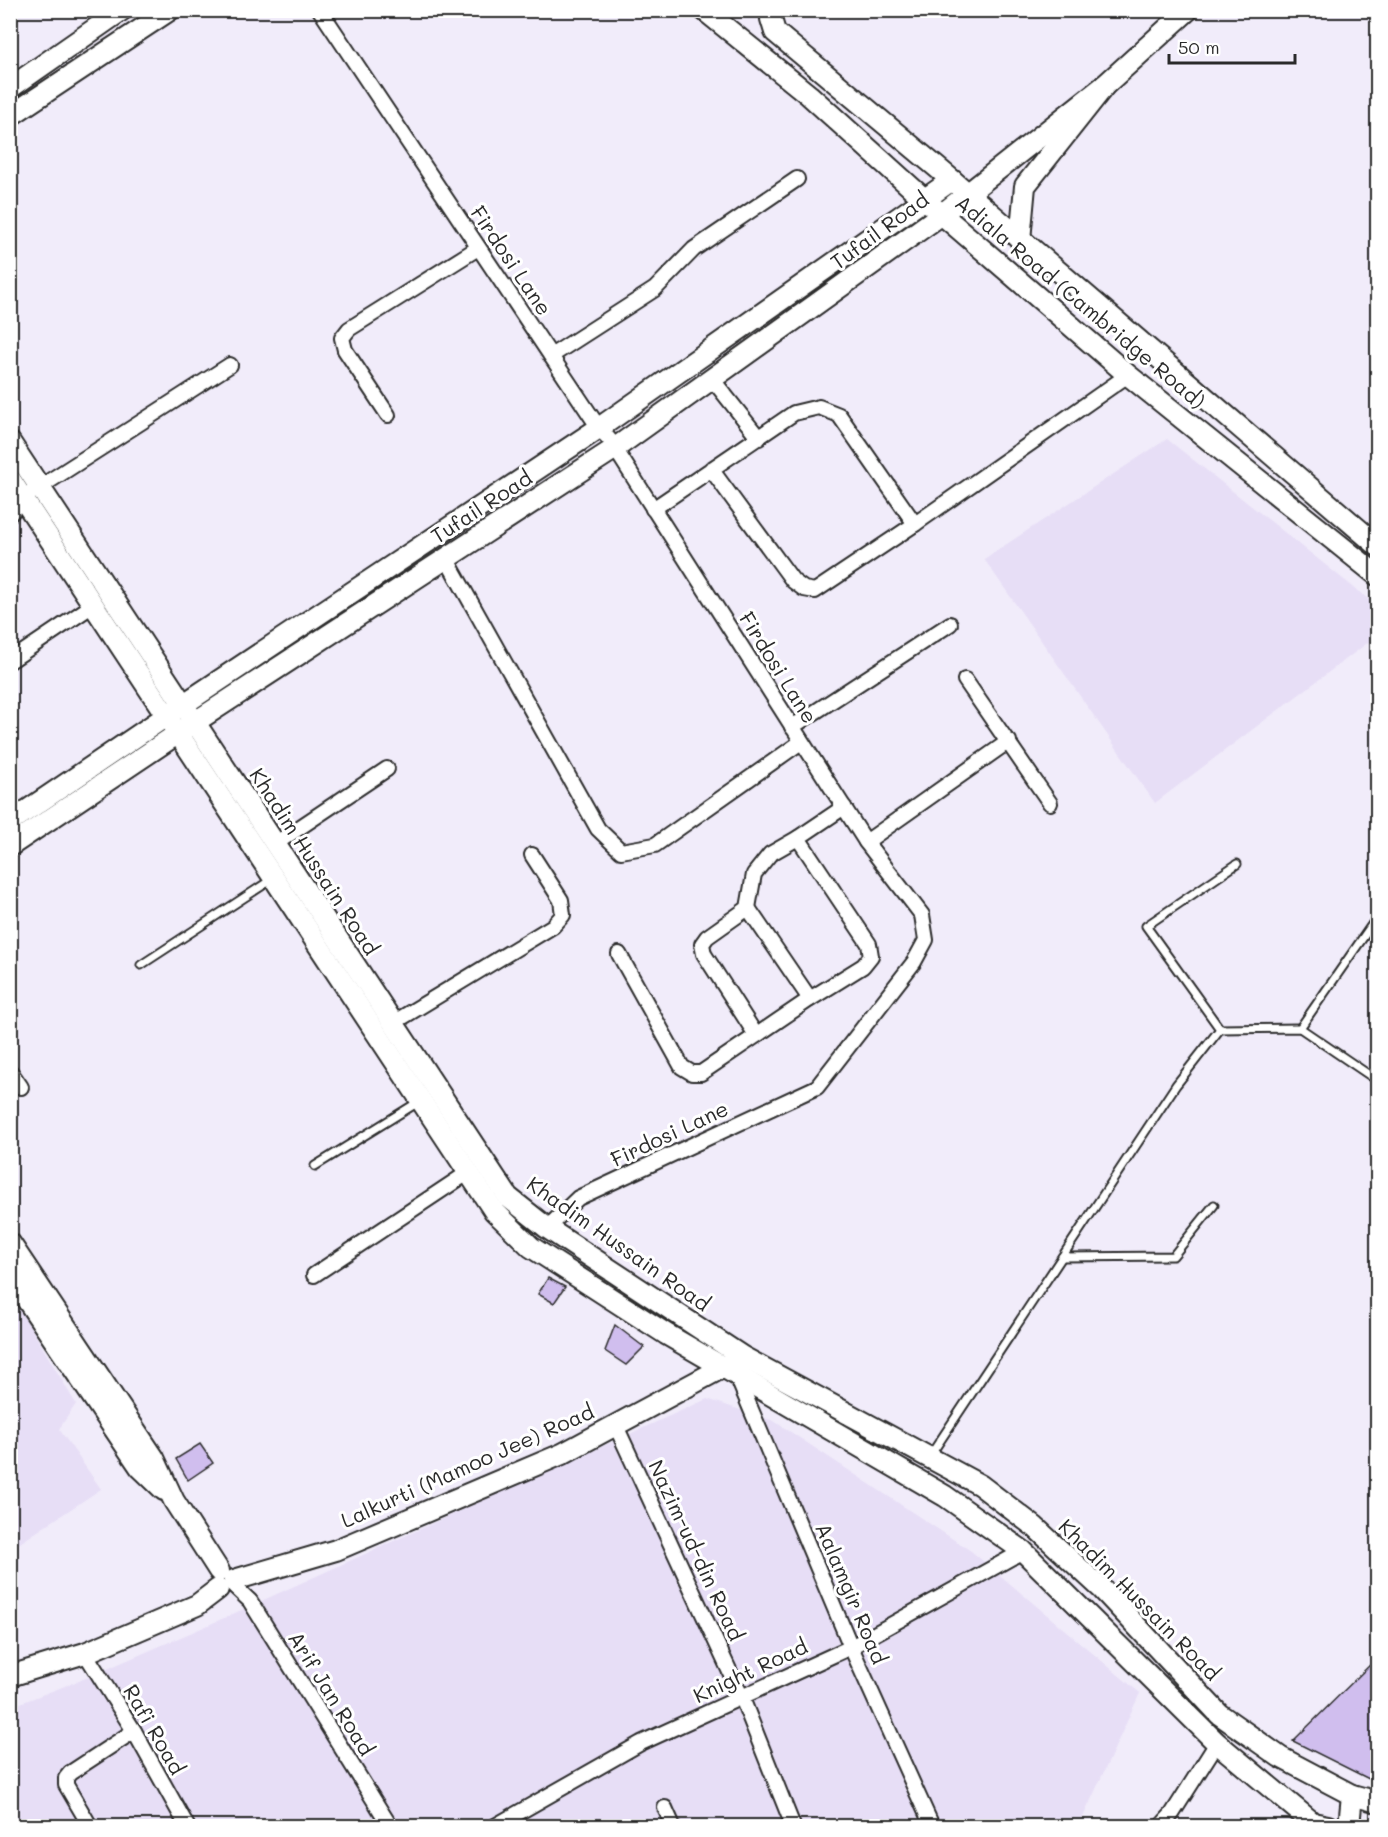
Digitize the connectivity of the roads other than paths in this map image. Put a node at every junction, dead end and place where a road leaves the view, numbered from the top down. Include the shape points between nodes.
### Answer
1 (122, 10) edge
2 (170, 10) edge
3 (320, 10) edge
4 (704, 10) edge
5 (773, 10) edge
6 (1188, 10) edge
7 (1105, 85) junction
8 (10, 88) edge
9 (10, 116) edge
10 (797, 179) dead end
11 (952, 180) junction
12 (969, 194) junction
13 (924, 200) junction
14 (942, 214) junction
15 (1020, 240) junction
16 (478, 248) junction
17 (551, 356) junction
18 (230, 365) dead end
19 (1128, 375) junction
20 (713, 380) junction
21 (388, 415) dead end
22 (599, 428) junction
23 (759, 438) junction
24 (10, 442) edge
25 (614, 449) junction
26 (711, 470) junction
27 (10, 479) edge
28 (32, 493) junction
29 (653, 509) junction
30 (10, 514) edge
31 (915, 524) junction
32 (1377, 546) edge
33 (446, 558) junction
34 (1377, 576) edge
35 (93, 605) junction
36 (950, 624) dead end
37 (10, 661) edge
38 (965, 680) dead end
39 (184, 704) junction
40 (166, 717) junction
41 (195, 722) junction
42 (792, 727) junction
43 (178, 734) junction
44 (801, 741) junction
45 (1009, 741) junction
46 (387, 770) dead end
47 (1050, 803) dead end
48 (844, 807) junction
49 (10, 822) edge
50 (798, 838) junction
51 (866, 842) junction
52 (275, 843) junction
53 (10, 846) edge
54 (532, 855) dead end
55 (1237, 864) dead end
56 (274, 878) junction
57 (748, 908) junction
58 (1377, 916) edge
59 (619, 954) dead end
60 (141, 965) dead end
61 (810, 999) junction
62 (393, 1023) junction
63 (1300, 1028) junction
64 (1220, 1029) junction
65 (756, 1035) junction
66 (10, 1071) edge
67 (1377, 1081) edge
68 (21, 1086) dead end
69 (421, 1100) junction
70 (315, 1166) dead end
71 (469, 1172) junction
72 (1214, 1205) dead end
73 (547, 1228) junction
74 (10, 1244) edge
75 (1062, 1257) junction
76 (10, 1275) edge
77 (314, 1275) dead end
78 (734, 1366) junction
79 (616, 1426) junction
80 (929, 1457) junction
81 (174, 1501) junction
82 (1023, 1551) junction
83 (226, 1581) junction
84 (851, 1647) junction
85 (85, 1653) junction
86 (10, 1676) edge
87 (742, 1698) junction
88 (134, 1731) junction
89 (1217, 1743) junction
90 (1352, 1795) junction
91 (1377, 1802) edge
92 (665, 1808) dead end
93 (1317, 1825) edge
94 (90, 1827) edge
95 (187, 1827) edge
96 (390, 1827) edge
97 (495, 1827) edge
98 (673, 1827) edge
99 (793, 1827) edge
100 (932, 1827) edge
101 (1161, 1827) edge
102 (1349, 1827) edge

1 - 8 main road
2 - 9 main road
3 - 16 street, Firdosi Lane
4 - 13 main road, Adiala Road (Cambridge Road) via 809,95
5 - 11 main road, Adiala Road (Cambridge Road) via 775,32
6 - 7 main road
7 - 12 main road, Tufail Road
7 - 15 main road via 1025,186
10 - 17 street via 694,249 655,289
11 - 12 main road, Adiala Road (Cambridge Road)
11 - 13 main road, Tufail Road
12 - 14 main road, Tufail Road
12 - 15 main road, Adiala Road (Cambridge Road)
13 - 14 main road, Adiala Road (Cambridge Road)
13 - 22 main road, Tufail Road
14 - 19 main road, Adiala Road (Cambridge Road)
14 - 20 main road, Tufail Road
15 - 32 main road, Adiala Road (Cambridge Road)
16 - 17 street, Firdosi Lane
16 - 21 street via 349,329 342,338 345,350
17 - 22 street, Firdosi Lane
18 - 28 street
19 - 31 street
19 - 34 main road, Adiala Road (Cambridge Road)
20 - 23 street
20 - 25 main road, Tufail Road
22 - 25 street, Firdosi Lane
22 - 39 main road, Tufail Road
23 - 26 street
23 - 31 street via 794,413 819,407 839,415
24 - 28 main road, Khadim Hussain Road
25 - 29 street, Firdosi Lane
25 - 33 main road, Tufail Road
26 - 29 street
26 - 31 street via 793,581 804,589 815,591
27 - 28 main road, Khadim Hussain Road
28 - 30 street
28 - 35 main road, Khadim Hussain Road
28 - 39 main road, Khadim Hussain Road
29 - 42 street, Firdosi Lane
33 - 41 main road, Tufail Road
33 - 44 street via 598,829 621,851 655,845
35 - 37 street
35 - 40 main road, Khadim Hussain Road
36 - 42 street
38 - 45 street
39 - 40 main road, Tufail Road
39 - 41 main road, Khadim Hussain Road
40 - 43 main road, Khadim Hussain Road
40 - 49 main road, Tufail Road
41 - 43 main road, Tufail Road
41 - 52 main road, Khadim Hussain Road
42 - 44 street, Firdosi Lane
43 - 53 main road, Tufail Road
43 - 56 main road, Khadim Hussain Road
44 - 48 street, Firdosi Lane
45 - 47 street
45 - 51 street
46 - 52 street
48 - 50 street
48 - 51 street, Firdosi Lane
50 - 57 street via 770,854 754,874
50 - 61 street via 869,944 871,956 863,966
51 - 73 street, Firdosi Lane via 922,915 926,940 914,962 817,1087 578,1198
52 - 62 main road, Khadim Hussain Road
54 - 62 street via 561,900 563,915 553,926
55 - 64 lane via 1146,926
56 - 60 lane
56 - 69 main road, Khadim Hussain Road
57 - 61 street
57 - 65 street via 702,944 704,954
58 - 63 lane
59 - 65 street via 682,1067 692,1073 701,1072
61 - 65 street
62 - 73 main road, Khadim Hussain Road via 508,1197
63 - 64 lane
63 - 67 lane
64 - 75 lane via 1176,1085
66 - 68 street
69 - 70 lane
69 - 71 main road, Khadim Hussain Road
71 - 77 street
71 - 78 main road, Khadim Hussain Road via 495,1211 531,1247 666,1334
72 - 75 lane via 1173,1256
73 - 78 main road, Khadim Hussain Road
74 - 81 main road via 154,1458
75 - 80 lane
76 - 81 main road via 140,1467
78 - 79 main road, Lalkurti (Mamoo Jee) Road
78 - 80 main road, Khadim Hussain Road
78 - 82 main road, Khadim Hussain Road via 945,1496
78 - 84 street, Aalamgir Road
79 - 83 main road, Lalkurti (Mamoo Jee) Road via 562,1454 336,1550
79 - 87 street, Nazim-ud-din Road
80 - 90 main road, Khadim Hussain Road via 980,1485 1035,1527 1102,1590 1219,1714 1280,1757
81 - 83 main road
82 - 84 street, Knight Road
82 - 89 main road, Khadim Hussain Road
83 - 85 main road, Lalkurti (Mamoo Jee) Road via 197,1605
83 - 96 street, Arif Jan Road via 250,1601
84 - 87 street, Knight Road
84 - 100 street, Aalamgir Road
85 - 86 main road, Lalkurti (Mamoo Jee) Road
85 - 88 street, Rafi Road
87 - 97 street, Knight Road via 641,1743
87 - 99 street, Nazim-ud-din Road
88 - 94 street via 66,1778 66,1785
88 - 95 street, Rafi Road
89 - 93 main road, Khadim Hussain Road
89 - 101 street
90 - 91 main road, Khadim Hussain Road
90 - 102 main road
92 - 98 street

